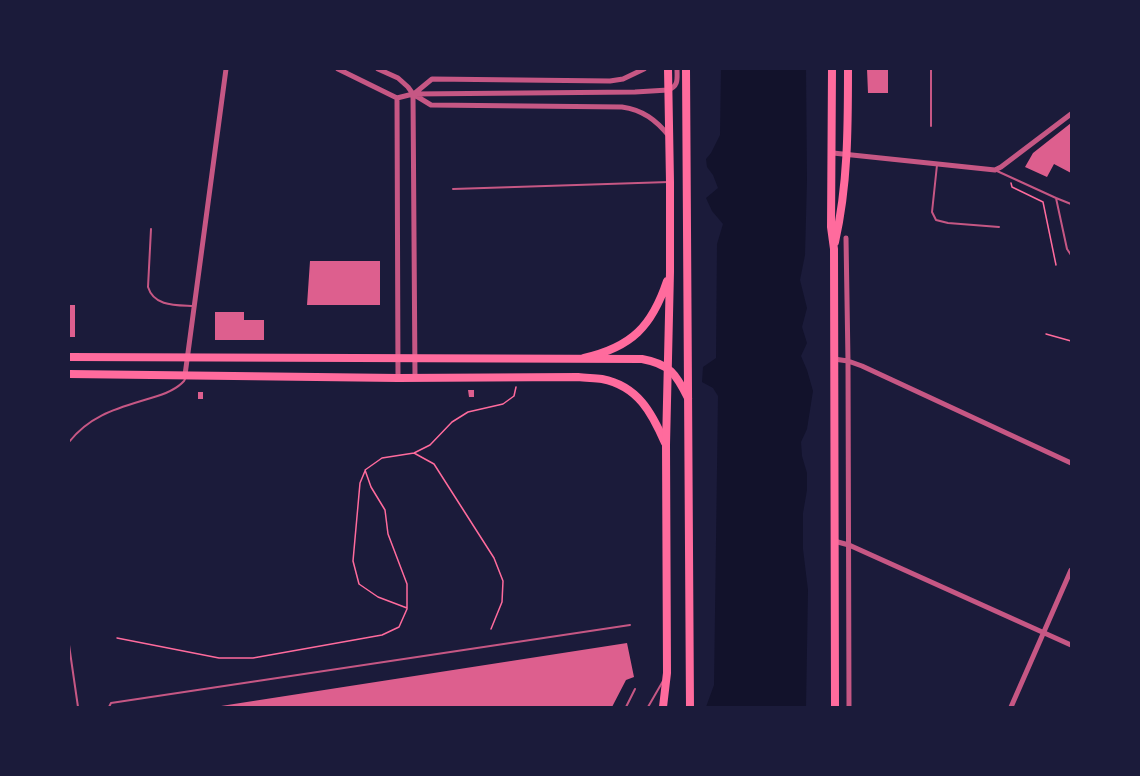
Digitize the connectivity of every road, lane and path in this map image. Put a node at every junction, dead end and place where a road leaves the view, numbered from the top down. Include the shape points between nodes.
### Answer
1 (226, 69) edge
2 (338, 69) edge
3 (378, 69) edge
4 (644, 69) edge
5 (668, 69) edge
6 (677, 69) edge
7 (686, 69) edge
8 (832, 69) edge
9 (848, 69) edge
10 (931, 69) edge
11 (668, 90) junction
12 (413, 94) junction
13 (397, 98) junction
14 (1071, 114) edge
15 (931, 126) dead end
16 (669, 136) junction
17 (832, 153) junction
18 (848, 154) junction
19 (938, 165) junction
20 (995, 170) junction
21 (1010, 177) junction
22 (670, 182) junction
23 (453, 189) dead end
24 (1056, 198) junction
25 (1071, 204) edge
26 (999, 226) dead end
27 (151, 229) dead end
28 (846, 238) dead end
29 (834, 249) junction
30 (1071, 255) edge
31 (1056, 265) dead end
32 (670, 272) junction
33 (194, 306) junction
34 (1046, 334) dead end
35 (1071, 341) edge
36 (69, 357) edge
37 (187, 358) junction
38 (398, 358) junction
39 (415, 358) junction
40 (584, 358) junction
41 (834, 359) junction
42 (848, 361) junction
43 (667, 367) junction
44 (69, 374) edge
45 (185, 375) junction
46 (518, 377) junction
47 (398, 378) junction
48 (415, 378) junction
49 (688, 399) junction
50 (69, 442) edge
51 (666, 445) junction
52 (414, 453) junction
53 (1071, 463) edge
54 (365, 470) junction
55 (834, 541) junction
56 (849, 545) junction
57 (1071, 570) edge
58 (407, 609) junction
59 (630, 625) dead end
60 (491, 629) dead end
61 (1044, 633) junction
62 (117, 638) dead end
63 (69, 645) edge
64 (1071, 645) edge
65 (668, 673) junction
66 (635, 689) dead end
67 (78, 707) edge
68 (109, 707) edge
69 (626, 707) edge
70 (648, 707) edge
71 (663, 707) edge
72 (690, 707) edge
73 (835, 707) edge
74 (849, 707) edge
75 (1011, 707) edge

1 - 33 street
2 - 13 street
3 - 12 street via 398,78
4 - 12 street via 610,81 432,79
5 - 11 main road
6 - 11 street via 677,84
7 - 49 main road
8 - 17 main road
9 - 18 main road
10 - 15 lane
11 - 12 street
11 - 16 main road
12 - 13 street
12 - 16 street via 431,105 622,107 645,114
12 - 39 street
13 - 38 street
14 - 20 street
16 - 22 main road
17 - 18 street
17 - 29 main road
18 - 19 street
18 - 29 main road
19 - 20 street
19 - 26 lane via 932,212 936,220
20 - 21 lane
21 - 24 lane
21 - 31 path via 1012,187 1043,202
22 - 23 lane
22 - 32 main road
24 - 25 lane
24 - 30 lane
27 - 33 lane via 150,295 169,305
28 - 42 street
29 - 41 main road
32 - 40 main road via 647,323 619,347
32 - 43 main road
33 - 37 street
34 - 35 path
36 - 37 main road
37 - 38 main road
37 - 45 street
38 - 39 main road
38 - 47 street
39 - 40 main road
39 - 48 street
40 - 43 main road via 642,359
41 - 42 street
41 - 55 main road
42 - 53 street
42 - 56 street
43 - 49 main road
43 - 51 main road
44 - 45 main road
45 - 47 main road
45 - 50 lane via 176,388 89,422
46 - 48 main road
46 - 51 main road via 578,377 618,385 631,391 648,409
46 - 52 path via 514,396 503,404 468,412 430,445
47 - 48 main road
49 - 72 main road
51 - 65 main road
52 - 54 path via 382,458
52 - 60 path via 434,464 494,558 503,581 502,602
54 - 58 path via 385,510 388,534 407,584
54 - 58 path via 360,483 352,561 359,584
55 - 56 street
55 - 73 main road
56 - 61 street
56 - 74 street
57 - 61 street
58 - 62 path via 399,627 382,635 253,658 219,658
59 - 68 lane
61 - 64 street
61 - 75 street
63 - 67 lane
65 - 70 lane
65 - 71 main road
66 - 69 lane

